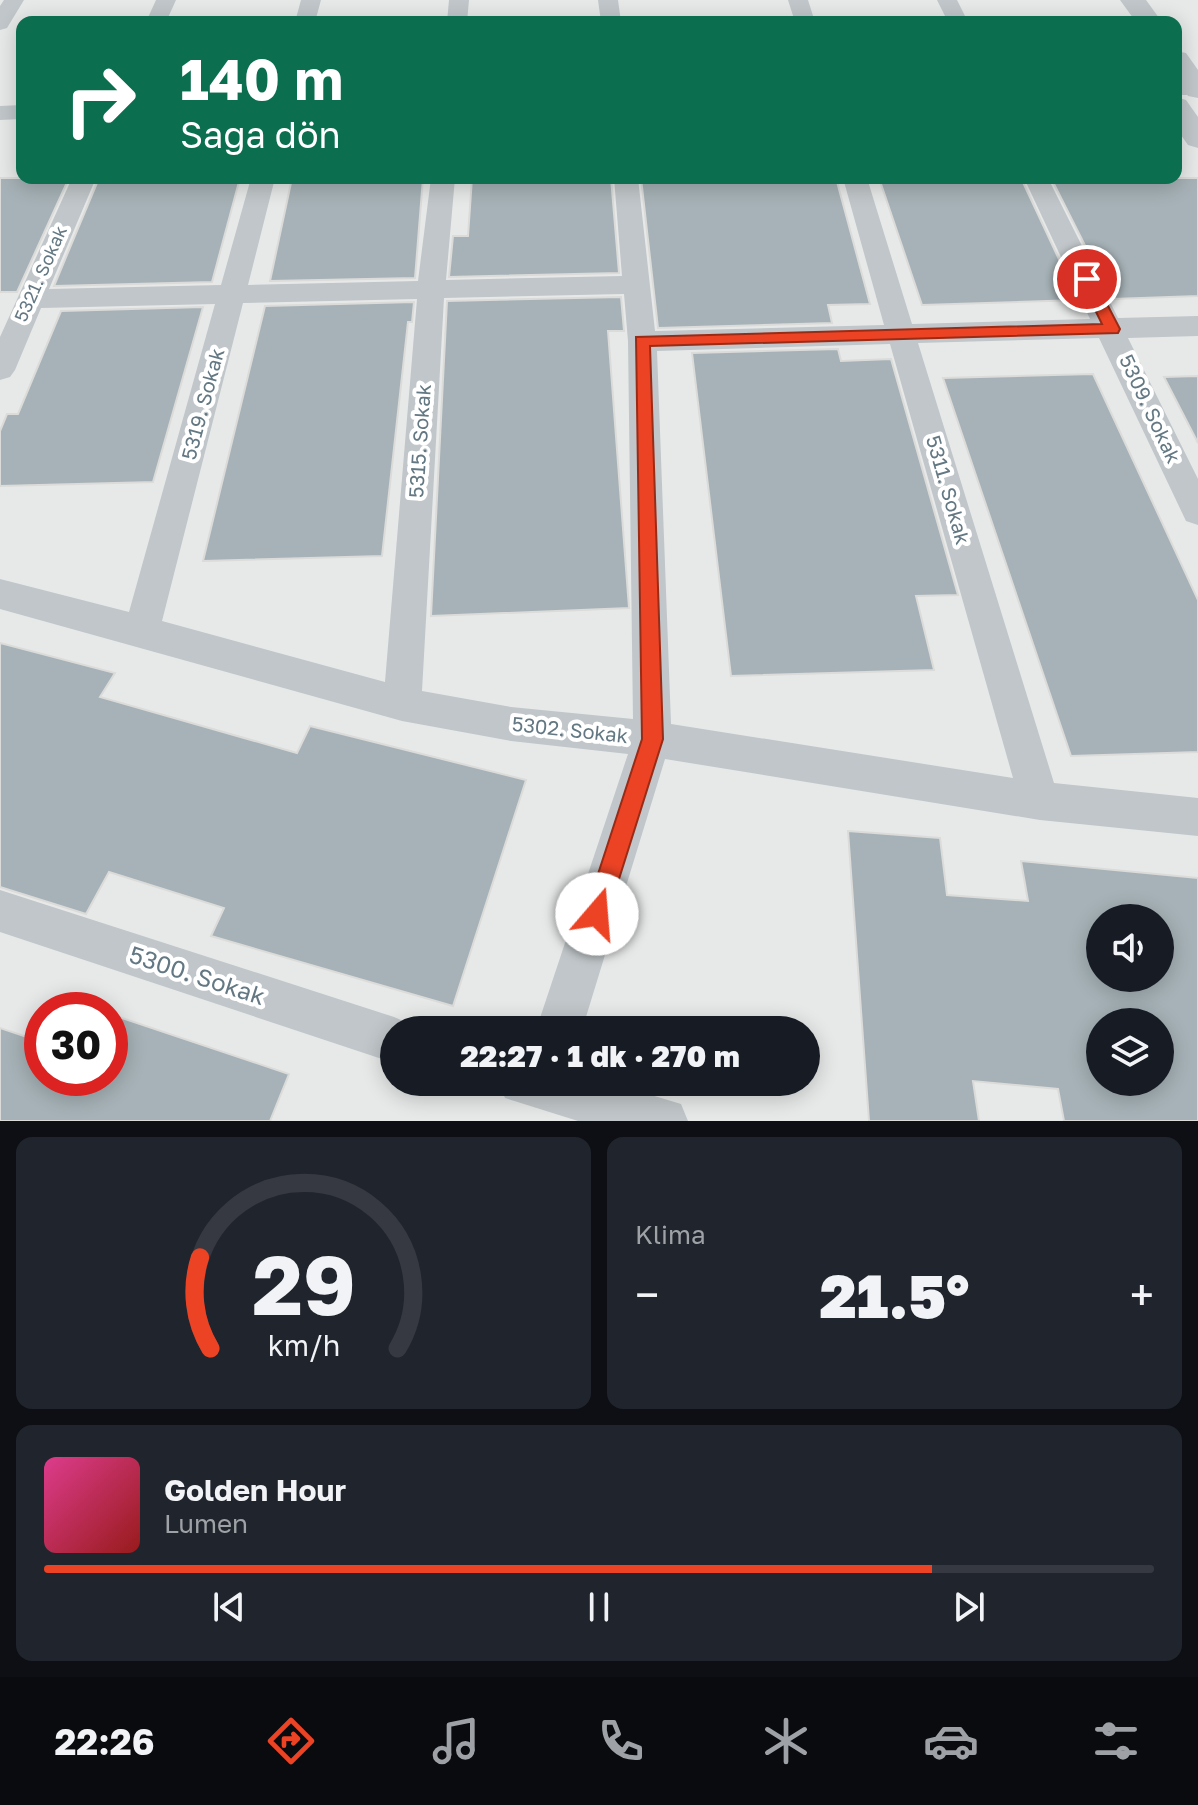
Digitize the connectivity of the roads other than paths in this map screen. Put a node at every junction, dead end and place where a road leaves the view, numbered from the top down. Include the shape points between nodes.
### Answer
1 (14, 0) edge
2 (0, 24) edge
3 (1189, 92) edge
4 (1198, 139) edge
5 (81, 184) edge
6 (261, 184) edge
7 (442, 184) edge
8 (627, 184) edge
9 (857, 184) edge
10 (1039, 184) edge
11 (636, 285) junction
12 (431, 291) junction
13 (232, 295) junction
14 (29, 299) junction
15 (1198, 326) edge
16 (1112, 329) junction
17 (902, 334) junction
18 (642, 341) junction
19 (0, 370) edge
20 (1198, 512) edge
21 (0, 594) edge
22 (142, 631) junction
23 (402, 704) junction
24 (652, 739) junction
25 (1040, 801) junction
26 (1198, 817) edge
27 (0, 911) edge
28 (563, 1016) edge
29 (380, 1035) edge
30 (577, 1096) edge
31 (664, 1121) edge

1 - 2 street
3 - 4 street
5 - 14 street, 5321. Sokak
6 - 13 street, 5319. Sokak
7 - 12 street, 5315. Sokak
8 - 11 street
9 - 17 street, 5311. Sokak
10 - 16 street, 5309. Sokak
11 - 12 street
11 - 18 street
12 - 13 street
12 - 23 street, 5315. Sokak
13 - 14 street
13 - 22 street, 5319. Sokak
14 - 19 street, 5321. Sokak
15 - 16 street
16 - 17 street
16 - 20 street, 5309. Sokak
17 - 18 street
17 - 25 street, 5311. Sokak
18 - 24 street
21 - 22 street, 5302. Sokak
22 - 23 street, 5302. Sokak
23 - 24 street, 5302. Sokak via 511,724
24 - 25 street, 5302. Sokak
24 - 28 street
25 - 26 street, 5302. Sokak
27 - 29 street, 5300. Sokak
30 - 31 street

